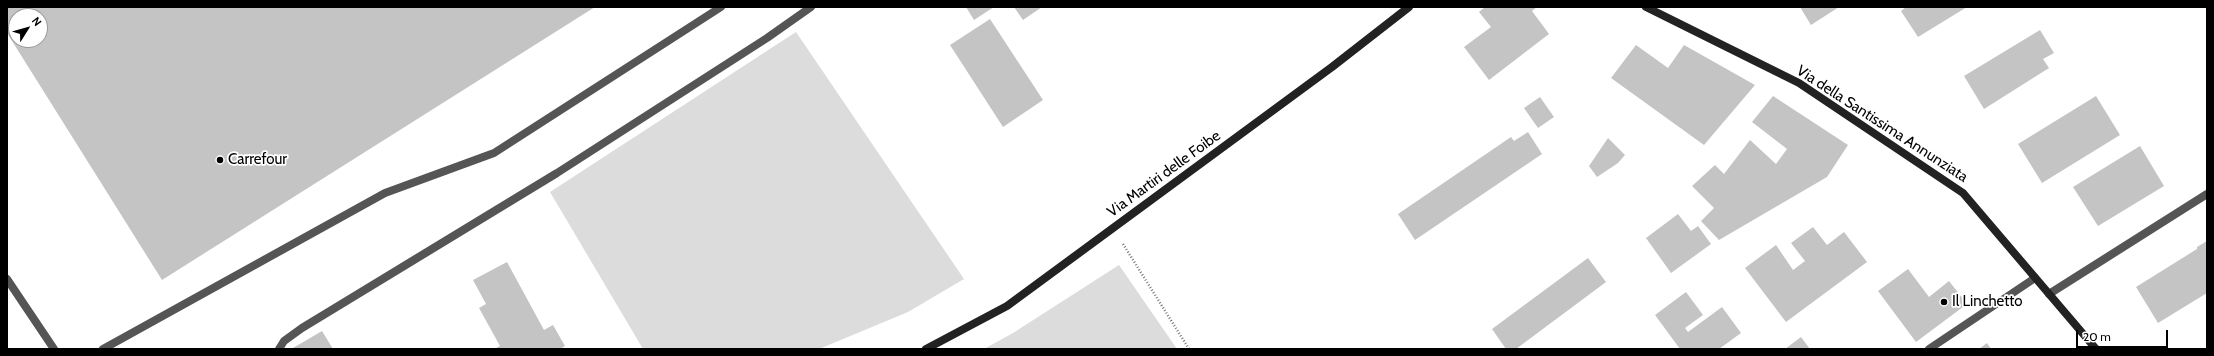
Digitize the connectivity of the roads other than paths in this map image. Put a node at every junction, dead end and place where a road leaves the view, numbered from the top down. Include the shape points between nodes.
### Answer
1 (721, 7) edge
2 (811, 7) edge
3 (1409, 7) edge
4 (1646, 7) edge
5 (2207, 194) edge
6 (2035, 278) junction
7 (7, 279) edge
8 (2049, 294) junction
9 (54, 349) edge
10 (103, 349) edge
11 (279, 349) edge
12 (926, 349) edge
13 (1929, 349) edge
14 (2096, 349) edge

1 - 10 street via 494,153 385,194
2 - 11 street via 557,173 302,328 284,341
3 - 12 street, Via Martiri delle Foibe via 1332,67 1007,306
4 - 6 street, Via della Santissima Annunziata via 1799,83 1963,193
5 - 8 street
6 - 8 street, Via della Santissima Annunziata
6 - 13 street
7 - 9 street
8 - 14 street, Via della Santissima Annunziata

